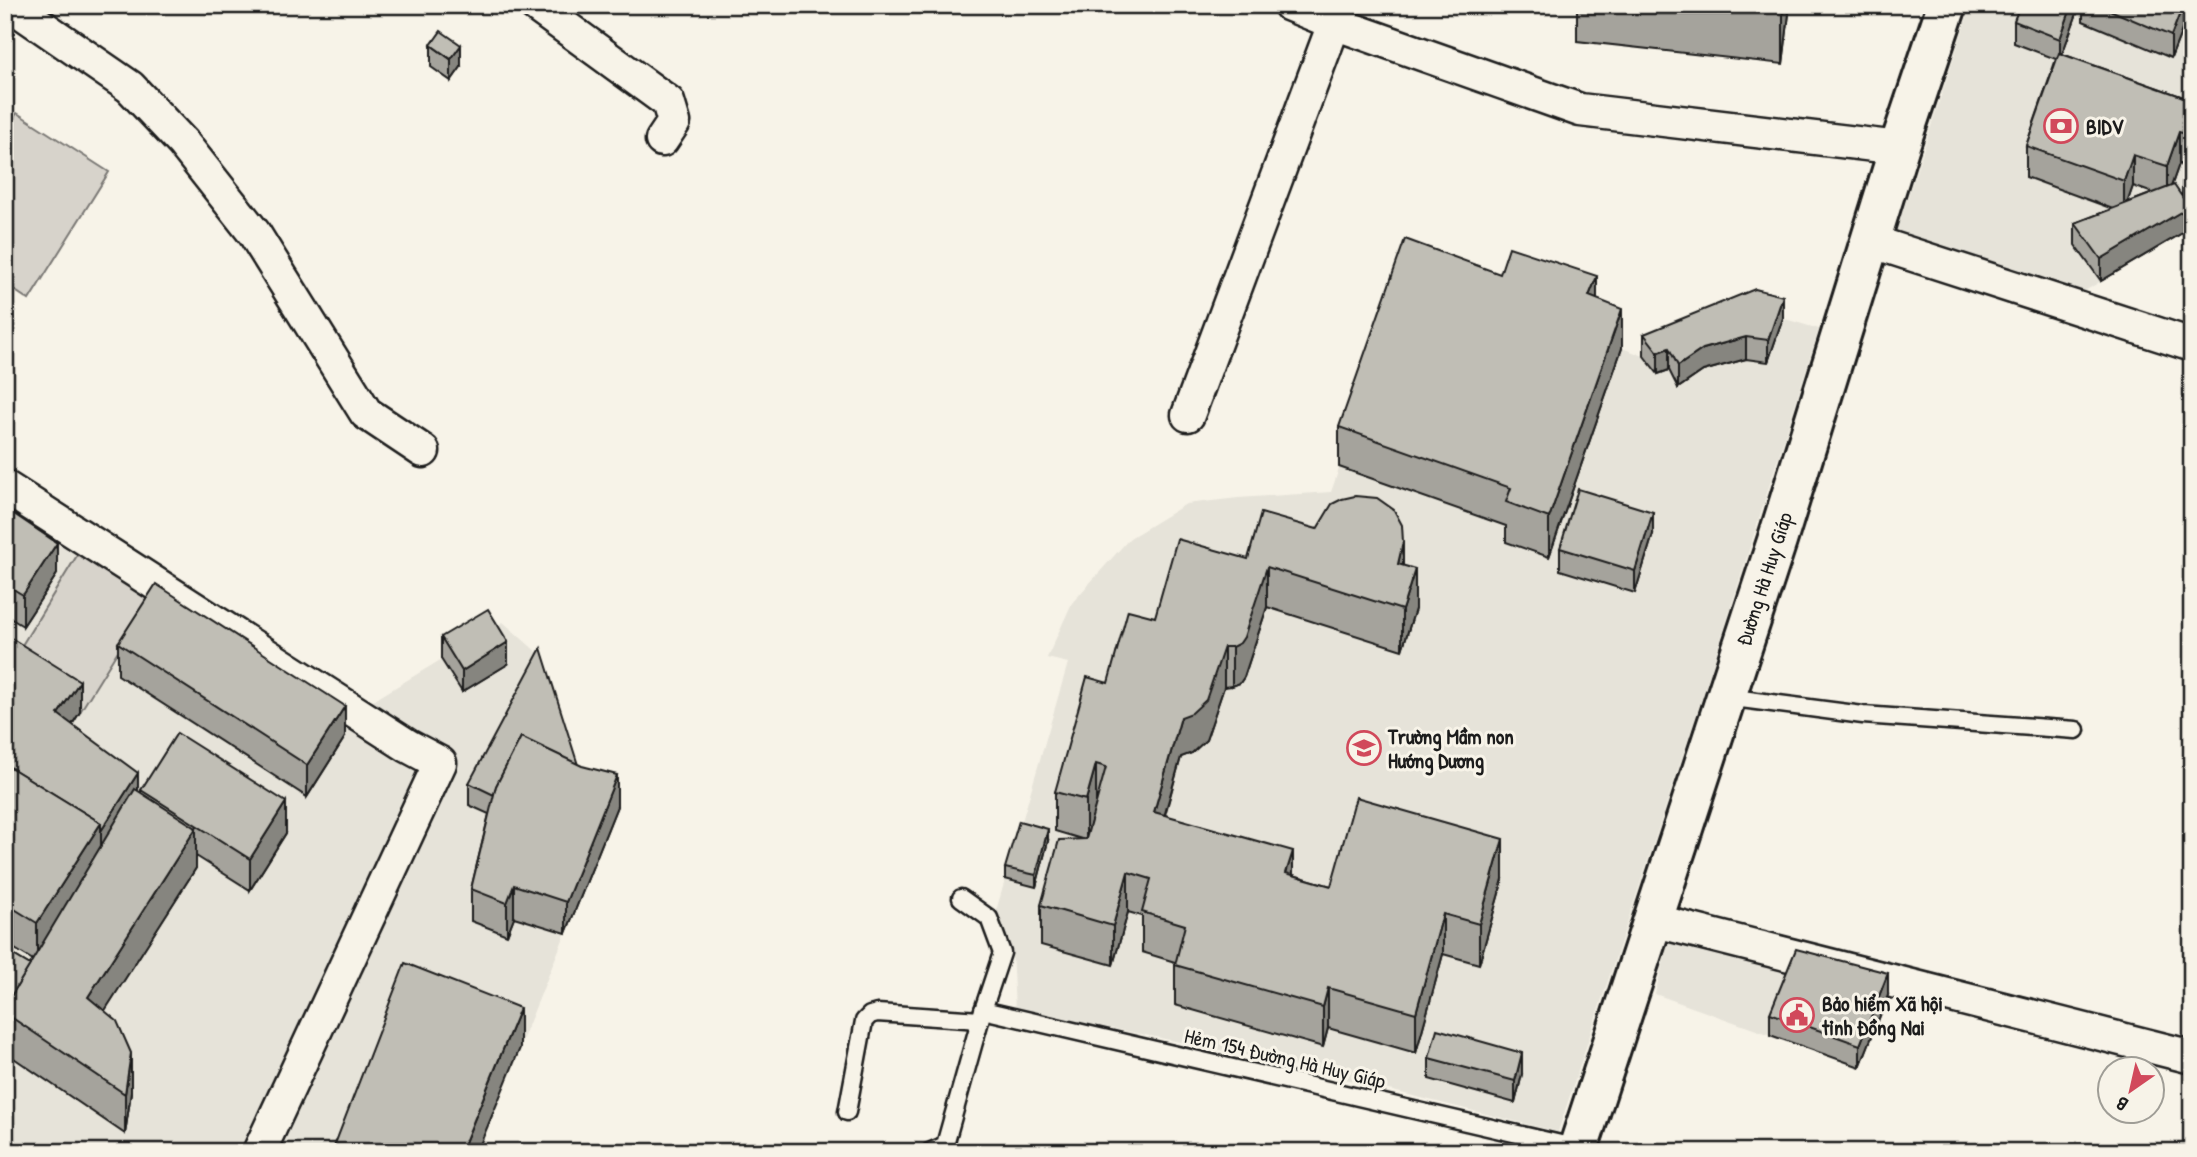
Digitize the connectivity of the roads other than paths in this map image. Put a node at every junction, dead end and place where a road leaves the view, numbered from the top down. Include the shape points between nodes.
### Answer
1 (11, 5) edge
2 (535, 5) edge
3 (1290, 5) edge
4 (1947, 5) edge
5 (2180, 5) edge
6 (2192, 10) edge
7 (1337, 14) edge
8 (662, 140) dead end
9 (1899, 148) junction
10 (1870, 241) junction
11 (2192, 345) edge
12 (1188, 415) dead end
13 (424, 451) dead end
14 (5, 487) edge
15 (1726, 697) junction
16 (2076, 730) dead end
17 (961, 898) dead end
18 (1652, 920) junction
19 (982, 1015) junction
20 (2192, 1057) edge
21 (847, 1112) dead end
22 (1577, 1150) edge
23 (259, 1152) edge
24 (929, 1152) edge

1 - 13 street via 130,87 183,143 254,233 366,413
2 - 8 street via 668,102 674,122
3 - 7 street
4 - 9 main road, Đường Hà Huy Giáp
5 - 6 street
7 - 9 street via 1580,110
7 - 12 street
9 - 10 main road, Đường Hà Huy Giáp
10 - 11 street
10 - 15 main road, Đường Hà Huy Giáp
14 - 23 street via 440,764
15 - 16 lane via 1863,715
15 - 18 main road, Đường Hà Huy Giáp
17 - 19 lane via 989,918 1002,953
18 - 20 street
18 - 22 main road, Đường Hà Huy Giáp
19 - 21 lane, Hẻm 154 Đường Hà Huy Giáp via 870,1015 864,1021
19 - 22 lane, Hẻm 154 Đường Hà Huy Giáp
19 - 24 lane via 945,1145

